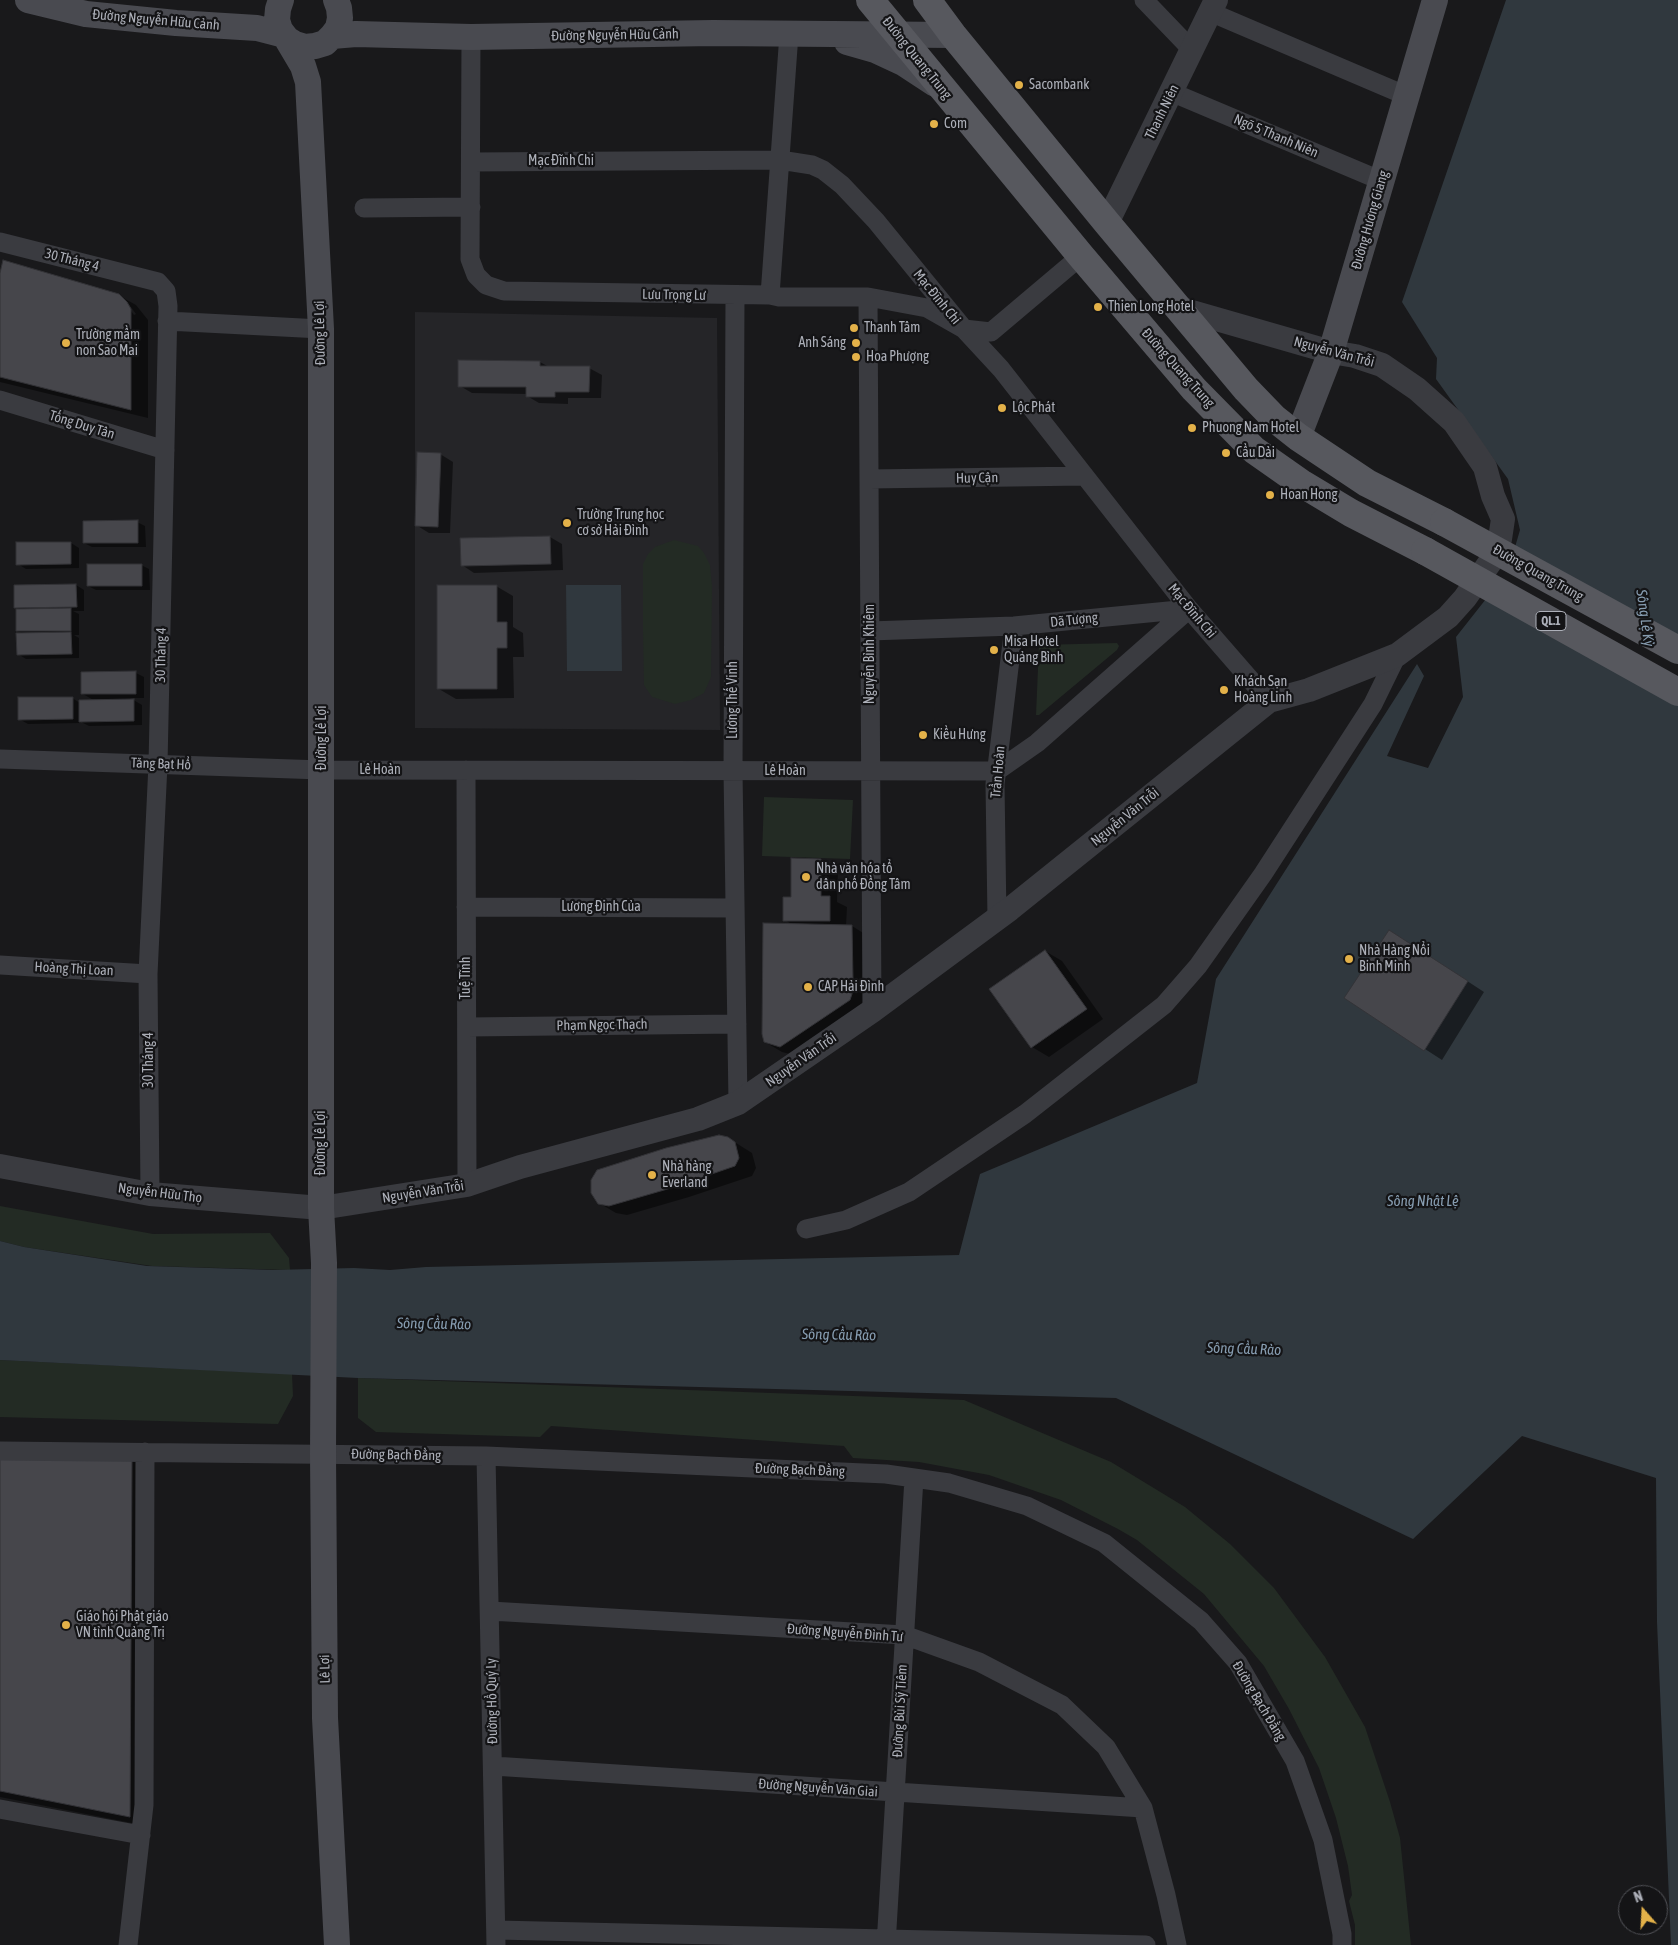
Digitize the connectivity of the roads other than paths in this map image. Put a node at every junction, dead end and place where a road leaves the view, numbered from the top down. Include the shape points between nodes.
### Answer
1 (28, 0) edge
2 (281, 0) edge
3 (336, 0) edge
4 (870, 0) edge
5 (928, 0) edge
6 (1144, 0) edge
7 (1435, 0) edge
8 (1213, 6) edge
9 (796, 34) junction
10 (897, 35) junction
11 (953, 35) junction
12 (285, 37) junction
13 (471, 37) junction
14 (328, 40) junction
15 (1192, 50) junction
16 (308, 82) junction
17 (941, 88) junction
18 (1171, 92) junction
19 (1407, 96) junction
20 (780, 160) junction
21 (472, 162) junction
22 (1382, 181) junction
23 (471, 207) junction
24 (364, 208) dead end
25 (1107, 223) junction
26 (0, 242) edge
27 (1081, 256) junction
28 (770, 295) junction
29 (735, 296) junction
30 (868, 296) junction
31 (1178, 308) junction
32 (167, 321) junction
33 (321, 329) junction
34 (964, 329) junction
35 (1331, 352) junction
36 (0, 400) edge
37 (1298, 437) junction
38 (165, 450) junction
39 (1085, 476) junction
40 (869, 479) junction
41 (1189, 609) junction
42 (1014, 626) junction
43 (870, 631) junction
44 (1678, 650) edge
45 (1397, 656) junction
46 (1678, 692) edge
47 (1269, 701) junction
48 (0, 759) edge
49 (158, 764) junction
50 (322, 770) junction
51 (466, 770) junction
52 (870, 770) junction
53 (733, 771) junction
54 (997, 771) junction
55 (466, 907) junction
56 (735, 908) junction
57 (997, 918) junction
58 (0, 965) edge
59 (148, 974) junction
60 (872, 1011) junction
61 (737, 1024) junction
62 (466, 1027) junction
63 (738, 1103) junction
64 (0, 1166) edge
65 (466, 1185) junction
66 (150, 1194) junction
67 (321, 1208) junction
68 (806, 1229) dead end
69 (324, 1393) joint
70 (0, 1451) edge
71 (145, 1452) junction
72 (323, 1454) junction
73 (486, 1456) junction
74 (914, 1478) junction
75 (490, 1611) junction
76 (904, 1635) junction
77 (493, 1766) junction
78 (895, 1793) junction
79 (1143, 1808) junction
80 (0, 1809) edge
81 (141, 1835) junction
82 (497, 1938) edge
83 (886, 1942) edge
84 (128, 1945) edge
85 (337, 1945) edge
86 (1146, 1945) edge
87 (1177, 1945) edge
88 (1342, 1945) edge

1 - 12 main road, Đường Nguyễn Hữu Cảnh via 86,14 257,28
2 - 12 main road, Đường Lê Lợi via 277,20
3 - 14 main road, Đường Lê Lợi via 340,18 338,28
4 - 10 main road, Đường Quang Trung / QL.1
5 - 11 main road, Đường Quang Trung / QL.1
6 - 15 street
7 - 19 main road, Đường Hương Giang
8 - 15 street, Thanh Niên
8 - 19 street
9 - 10 main road, Đường Nguyễn Hữu Cảnh
9 - 13 main road, Đường Nguyễn Hữu Cảnh
9 - 17 main road via 875,50 903,63
9 - 20 street
10 - 11 main road, Đường Nguyễn Hữu Cảnh
10 - 17 main road, Đường Quang Trung / QL.1
11 - 25 main road, Đường Quang Trung / QL.1
12 - 14 main road, Đường Nguyễn Hữu Cảnh via 305,47
12 - 16 main road, Đường Lê Lợi via 303,66
13 - 14 main road, Đường Nguyễn Hữu Cảnh via 356,34
13 - 21 street, Lưu Trọng Lư
14 - 16 main road, Đường Lê Lợi via 312,66
15 - 18 street, Thanh Niên
16 - 33 main road, Đường Lê Lợi
17 - 27 main road, Đường Quang Trung / QL.1
18 - 22 street, Ngõ 5 Thanh Niên
18 - 25 street, Thanh Niên
19 - 22 main road, Đường Hương Giang
20 - 21 street, Mạc Đĩnh Chi
20 - 28 street
20 - 34 street, Mạc Đĩnh Chi via 812,165 842,185 876,220
21 - 23 street, Lưu Trọng Lư
22 - 35 main road, Đường Hương Giang
23 - 24 street
23 - 29 street, Lưu Trọng Lư via 470,259 476,275 486,285 504,291
25 - 27 main road
25 - 31 main road, Đường Quang Trung / QL.1
26 - 32 street, 30 Tháng 4 via 158,282 166,290
27 - 34 street, Lưu Trọng Lư via 991,332
27 - 46 main road, Đường Quang Trung / QL.1, bridge via 1194,389 1254,450 1350,513 1425,551
28 - 29 street, Lưu Trọng Lư
28 - 30 street, Lưu Trọng Lư
29 - 53 street, Lương Thế Vinh
30 - 34 street, Lưu Trọng Lư via 927,308
30 - 40 street, Nguyễn Bỉnh Khiêm
31 - 35 street, Nguyễn Văn Trỗi
31 - 37 main road, Đường Quang Trung / QL.1 via 1246,389
32 - 33 street
32 - 38 street, 30 Tháng 4
33 - 50 main road, Đường Lê Lợi
34 - 39 street, Mạc Đĩnh Chi via 1001,369
35 - 37 main road, Đường Hương Giang
35 - 45 street, Nguyễn Văn Trỗi via 1382,365 1417,389 1454,422 1485,467 1503,519 1493,558 1465,598 1448,617
36 - 38 street, Tống Duy Tân
37 - 44 main road, Đường Quang Trung / QL.1, bridge via 1367,483
38 - 49 street, 30 Tháng 4
39 - 40 street, Huy Cận
39 - 41 street, Mạc Đĩnh Chi
40 - 43 street, Nguyễn Bỉnh Khiêm
41 - 42 street, Dã Tượng
41 - 47 street, Mạc Đĩnh Chi
41 - 54 street via 1037,743
42 - 43 street, Dã Tượng
42 - 54 street, Trần Hoàn
43 - 52 street, Nguyễn Bỉnh Khiêm
45 - 47 street, Nguyễn Văn Trỗi via 1309,690
45 - 68 street via 1373,704 1263,874 1198,966 1164,1005 1025,1114 909,1192 846,1220
47 - 57 street, Nguyễn Văn Trỗi
48 - 49 street, Tăng Bạt Hổ
49 - 50 street, Tăng Bạt Hổ
49 - 59 street, 30 Tháng 4
50 - 51 street, Lê Hoàn
50 - 67 main road, Đường Lê Lợi
51 - 53 street, Lê Hoàn
51 - 55 street, Tuệ Tĩnh
52 - 53 street, Lê Hoàn
52 - 54 street, Lê Hoàn
52 - 60 street, Nguyễn Bỉnh Khiêm
53 - 56 street, Lương Thế Vinh
54 - 57 street, Trần Hoàn
55 - 56 street, Lương Định Của
55 - 62 street, Tuệ Tĩnh
56 - 61 street, Lương Thế Vinh
57 - 60 street, Nguyễn Văn Trỗi
58 - 59 street, Hoàng Thị Loan
59 - 66 street, 30 Tháng 4
60 - 63 street, Nguyễn Văn Trỗi
61 - 62 street, Phạm Ngọc Thạch
61 - 63 street, Lương Thế Vinh
62 - 65 street, Tuệ Tĩnh
63 - 65 street, Nguyễn Văn Trỗi via 698,1119 520,1167
64 - 66 street, Nguyễn Hữu Thọ
65 - 67 street, Nguyễn Văn Trỗi
66 - 67 street, Nguyễn Hữu Thọ
67 - 69 main road, Đường Lê Lợi
69 - 72 main road, Lê Lợi
70 - 71 street, Đường Bạch Đằng
71 - 72 street, Đường Bạch Đằng
71 - 81 street via 144,1805
72 - 73 street, Đường Bạch Đằng
72 - 85 main road, Lê Lợi via 325,1718
73 - 74 street, Đường Bạch Đằng via 886,1474
73 - 75 street, Đường Hồ Quý Ly
74 - 76 street, Đường Bùi Sỹ Tiêm
74 - 88 street, Đường Bạch Đằng via 949,1483 1028,1506 1096,1539 1201,1621 1238,1663 1295,1761 1323,1840
75 - 76 street, Đường Nguyễn Đình Tư
75 - 77 street, Đường Hồ Quý Ly
76 - 78 street, Đường Bùi Sỹ Tiêm
76 - 79 street, Đường Nguyễn Đình Tư via 979,1662 1062,1705 1106,1747
77 - 78 street, Đường Nguyễn Văn Giai
77 - 82 street, Đường Hồ Quý Ly
78 - 79 street, Đường Nguyễn Văn Giai
78 - 83 street, Đường Bùi Sỹ Tiêm
79 - 87 street, Đường Nguyễn Đình Tư
80 - 81 street
81 - 84 street
82 - 83 street
83 - 86 street

